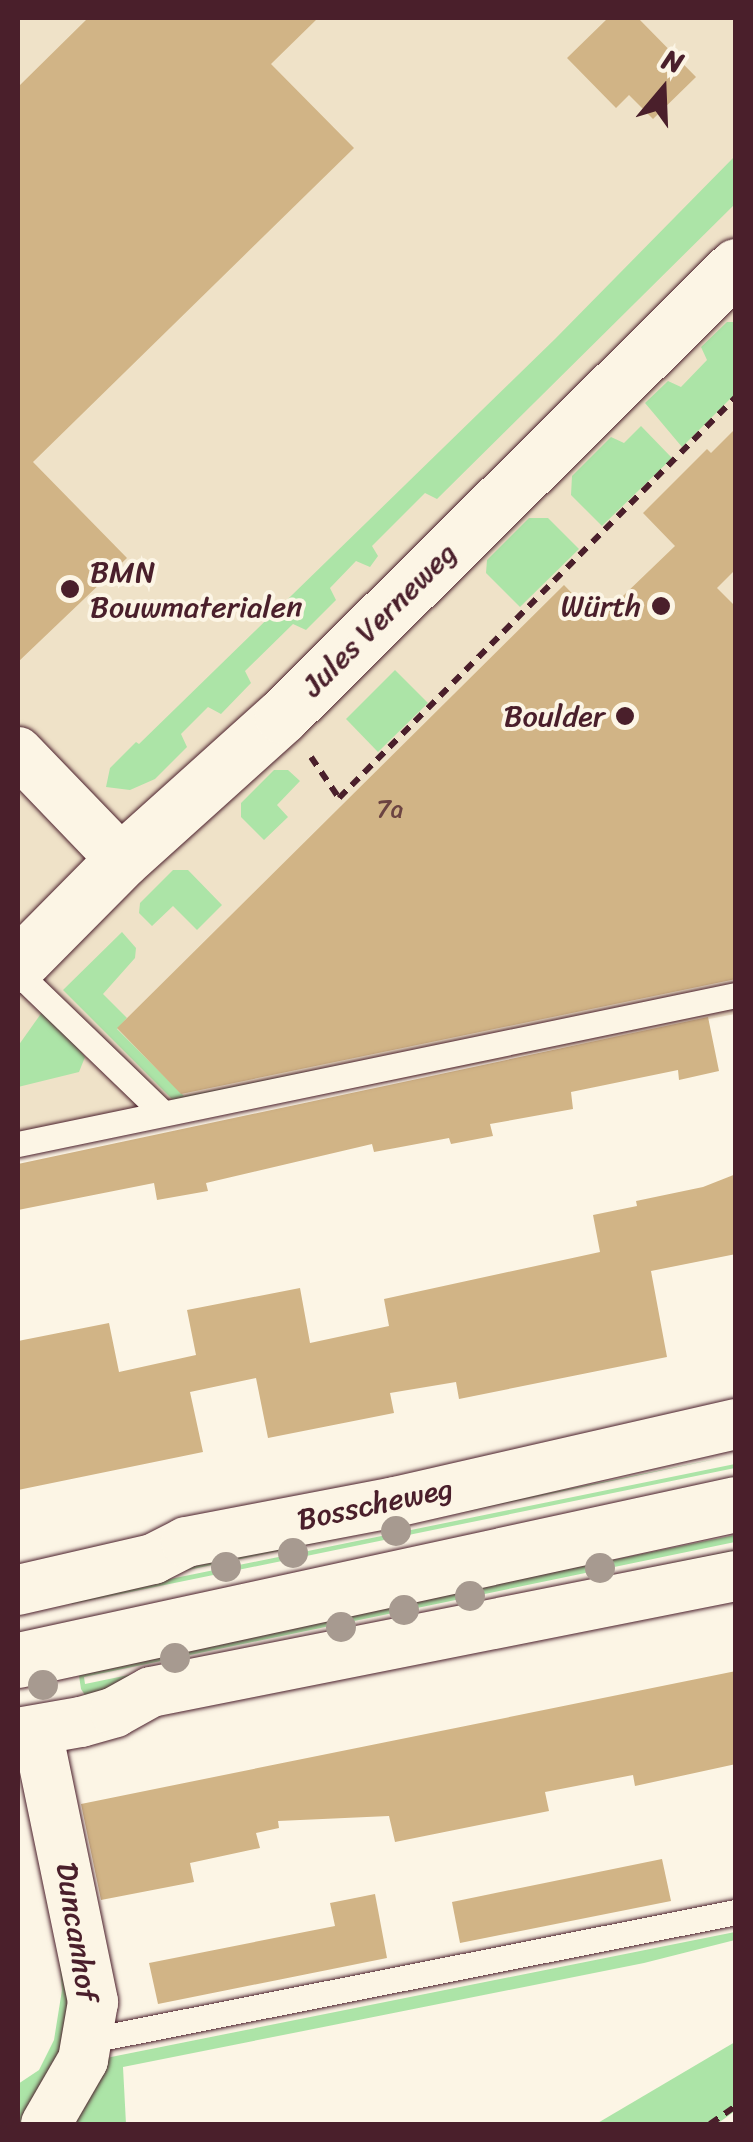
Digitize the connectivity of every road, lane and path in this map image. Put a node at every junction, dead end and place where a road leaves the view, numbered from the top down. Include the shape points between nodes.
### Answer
1 (736, 266) edge
2 (736, 396) edge
3 (282, 716) junction
4 (18, 752) edge
5 (122, 860) junction
6 (18, 969) edge
7 (736, 995) edge
8 (163, 1113) junction
9 (18, 1144) edge
10 (736, 1424) edge
11 (736, 1504) edge
12 (736, 1576) edge
13 (18, 1590) edge
14 (18, 1660) edge
15 (27, 1732) edge
16 (736, 1912) edge
17 (86, 2041) junction
18 (736, 2106) edge
19 (46, 2124) edge
20 (710, 2124) edge

1 - 3 street, Jules Verneweg
2 - 3 path via 340,798
3 - 5 street, Jules Verneweg
4 - 5 street
5 - 6 street, Jules Verneweg
6 - 8 lane
7 - 8 lane
8 - 9 lane
10 - 13 street, Bosscheweg via 186,1542 153,1559
11 - 14 street
12 - 15 street via 151,1692 114,1712
15 - 17 street, Duncanhof via 93,2002
16 - 17 lane
17 - 19 street, Duncanhof
18 - 20 path

